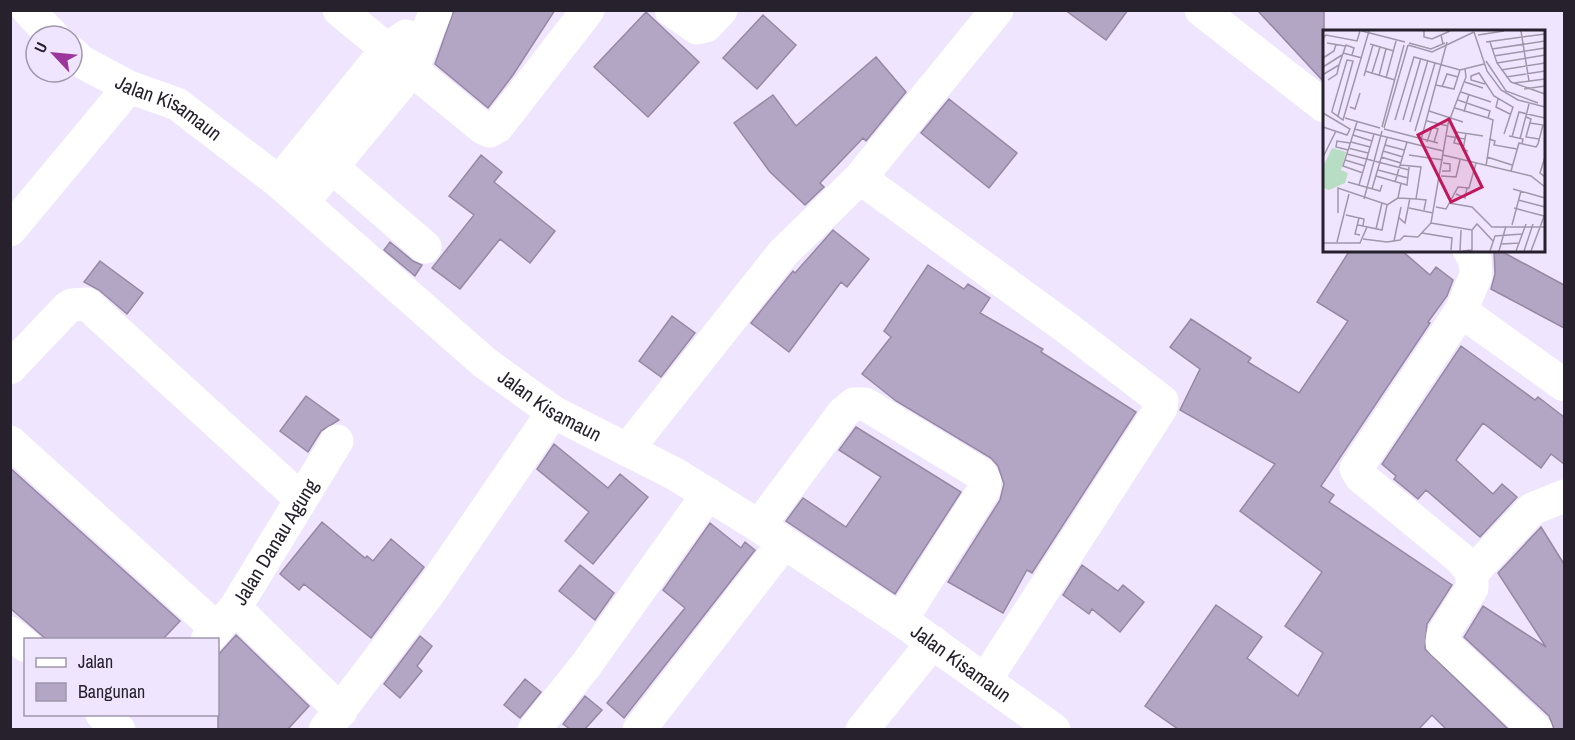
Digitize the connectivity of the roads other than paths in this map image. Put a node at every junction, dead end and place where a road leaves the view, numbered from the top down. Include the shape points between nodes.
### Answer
1 (28, 10) edge
2 (339, 10) edge
3 (588, 10) edge
4 (671, 10) edge
5 (721, 10) edge
6 (997, 10) edge
7 (1201, 10) edge
8 (434, 14) edge
9 (41, 24) edge
10 (387, 49) junction
11 (84, 63) edge
12 (412, 70) junction
13 (129, 87) junction
14 (1323, 105) edge
15 (332, 167) junction
16 (860, 178) junction
17 (291, 192) junction
18 (14, 218) edge
19 (425, 247) dead end
20 (1470, 252) edge
21 (1461, 311) junction
22 (10, 368) edge
23 (1564, 385) edge
24 (553, 412) junction
25 (10, 441) edge
26 (337, 441) dead end
27 (627, 450) junction
28 (708, 494) junction
29 (1564, 496) edge
30 (301, 499) junction
31 (772, 534) junction
32 (1472, 573) junction
33 (901, 620) junction
34 (220, 626) edge
35 (10, 633) edge
36 (933, 642) junction
37 (24, 644) edge
38 (986, 678) junction
39 (105, 716) edge
40 (134, 716) edge
41 (333, 720) edge
42 (121, 729) edge
43 (534, 729) edge
44 (639, 729) edge
45 (862, 729) edge
46 (1054, 729) edge
47 (1536, 729) edge

1 - 9 street
2 - 10 street
3 - 12 street via 490,131
4 - 5 street via 697,28 706,26
6 - 16 street
7 - 14 street
8 - 10 street
8 - 12 street
10 - 12 street
10 - 17 street
11 - 13 street, Jalan Kisamaun
12 - 15 street
13 - 17 street, Jalan Kisamaun via 177,104
13 - 18 street
15 - 17 street
15 - 19 street
16 - 27 street via 783,253
16 - 38 street via 1067,327 1162,401
17 - 24 street, Jalan Kisamaun via 485,363
20 - 21 street via 1476,275
21 - 23 street
21 - 32 street via 1356,469 1461,559
22 - 30 street via 67,308 87,304
24 - 27 street, Jalan Kisamaun
24 - 41 street via 429,593
25 - 34 street
26 - 30 street, Jalan Danau Agung
27 - 28 street, Jalan Kisamaun
28 - 31 street, Jalan Kisamaun
28 - 43 street via 586,665
29 - 32 street via 1532,510
30 - 34 street, Jalan Danau Agung
31 - 33 street, Jalan Kisamaun
31 - 33 street via 843,413 854,404 865,404 981,474 984,490
31 - 44 street
32 - 47 street via 1473,588 1443,634 1442,642
33 - 36 street, Jalan Kisamaun
34 - 41 street
35 - 37 street
36 - 38 street, Jalan Kisamaun
36 - 45 street
38 - 46 street, Jalan Kisamaun
39 - 42 street
40 - 42 street

